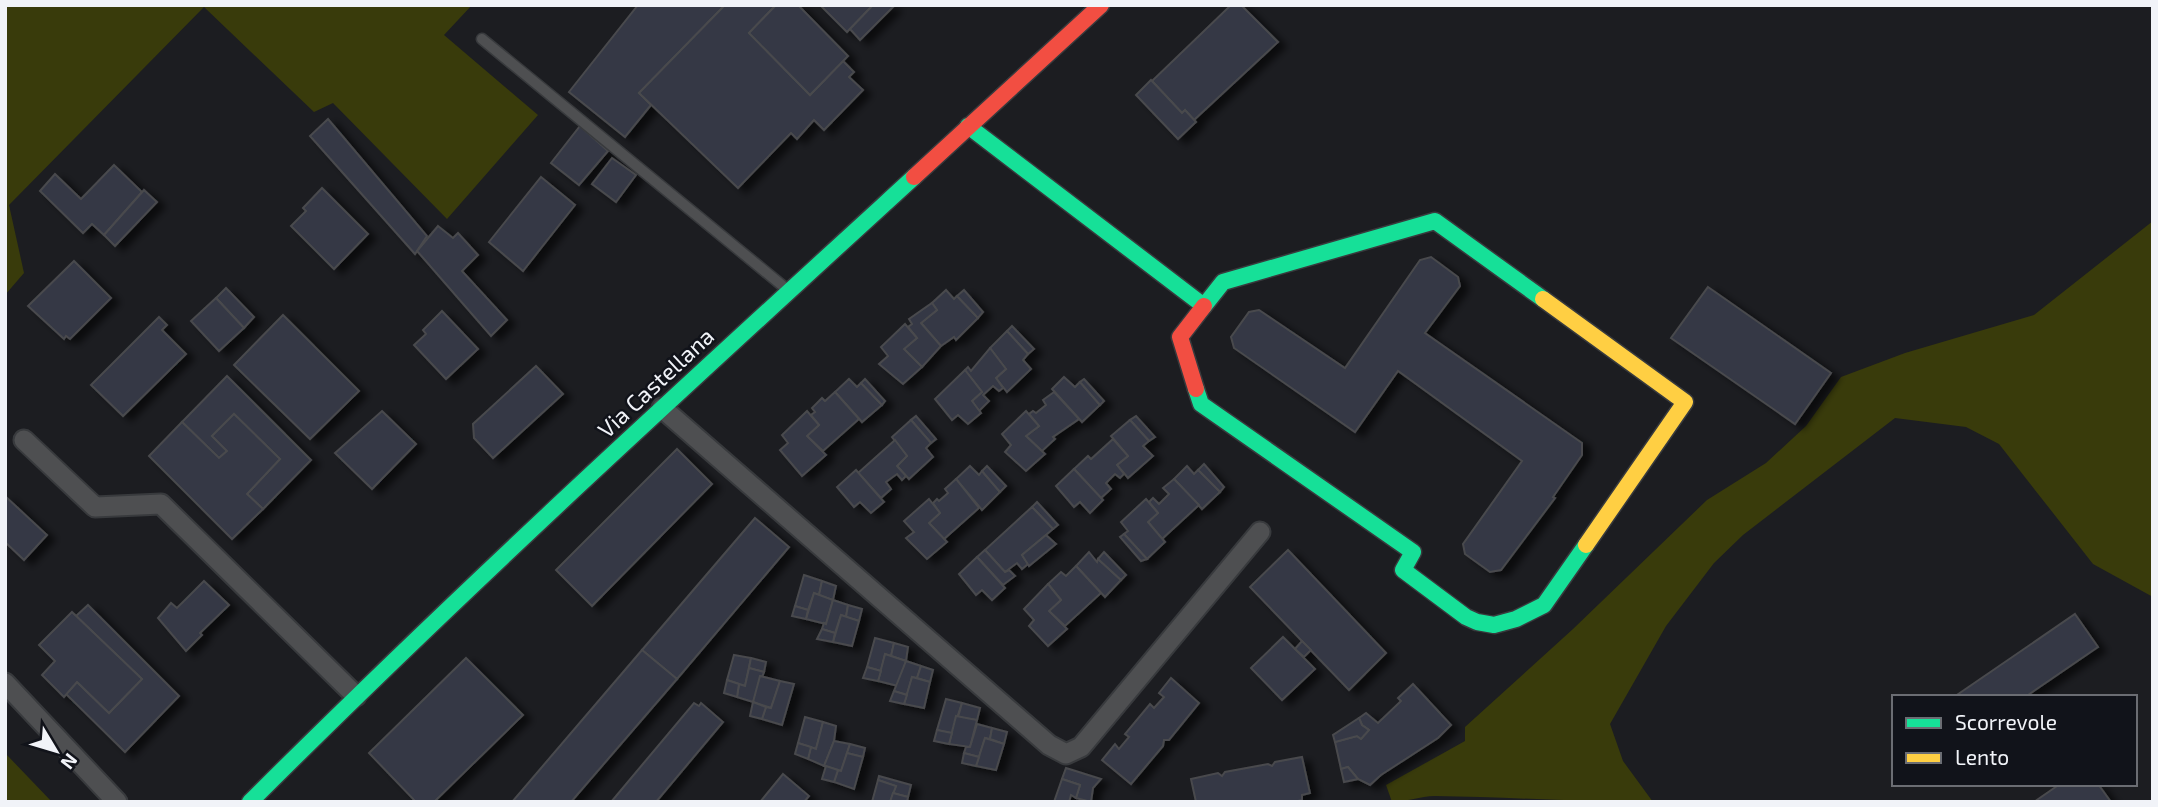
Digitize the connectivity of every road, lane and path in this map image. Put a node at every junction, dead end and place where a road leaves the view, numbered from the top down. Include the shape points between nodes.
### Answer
1 (1101, 5) edge
2 (482, 40) dead end
3 (968, 126) junction
4 (789, 291) junction
5 (1203, 306) junction
6 (662, 408) junction
7 (24, 440) dead end
8 (1260, 532) dead end
9 (5, 683) edge
10 (356, 696) junction
11 (257, 800) edge
12 (117, 802) edge

1 - 3 street, Via Castellana
2 - 4 lane
3 - 4 street, Via Castellana
3 - 5 street
4 - 6 street, Via Castellana
5 - 5 street via 1223,282 1435,221 1685,402 1544,605 1519,618 1487,625 1469,619 1403,570 1413,552 1201,404 1180,337
6 - 8 street via 1049,746 1066,754 1081,747
6 - 10 street, Via Castellana
7 - 10 street via 95,507 161,504
9 - 12 street
10 - 11 street, Via Castellana

